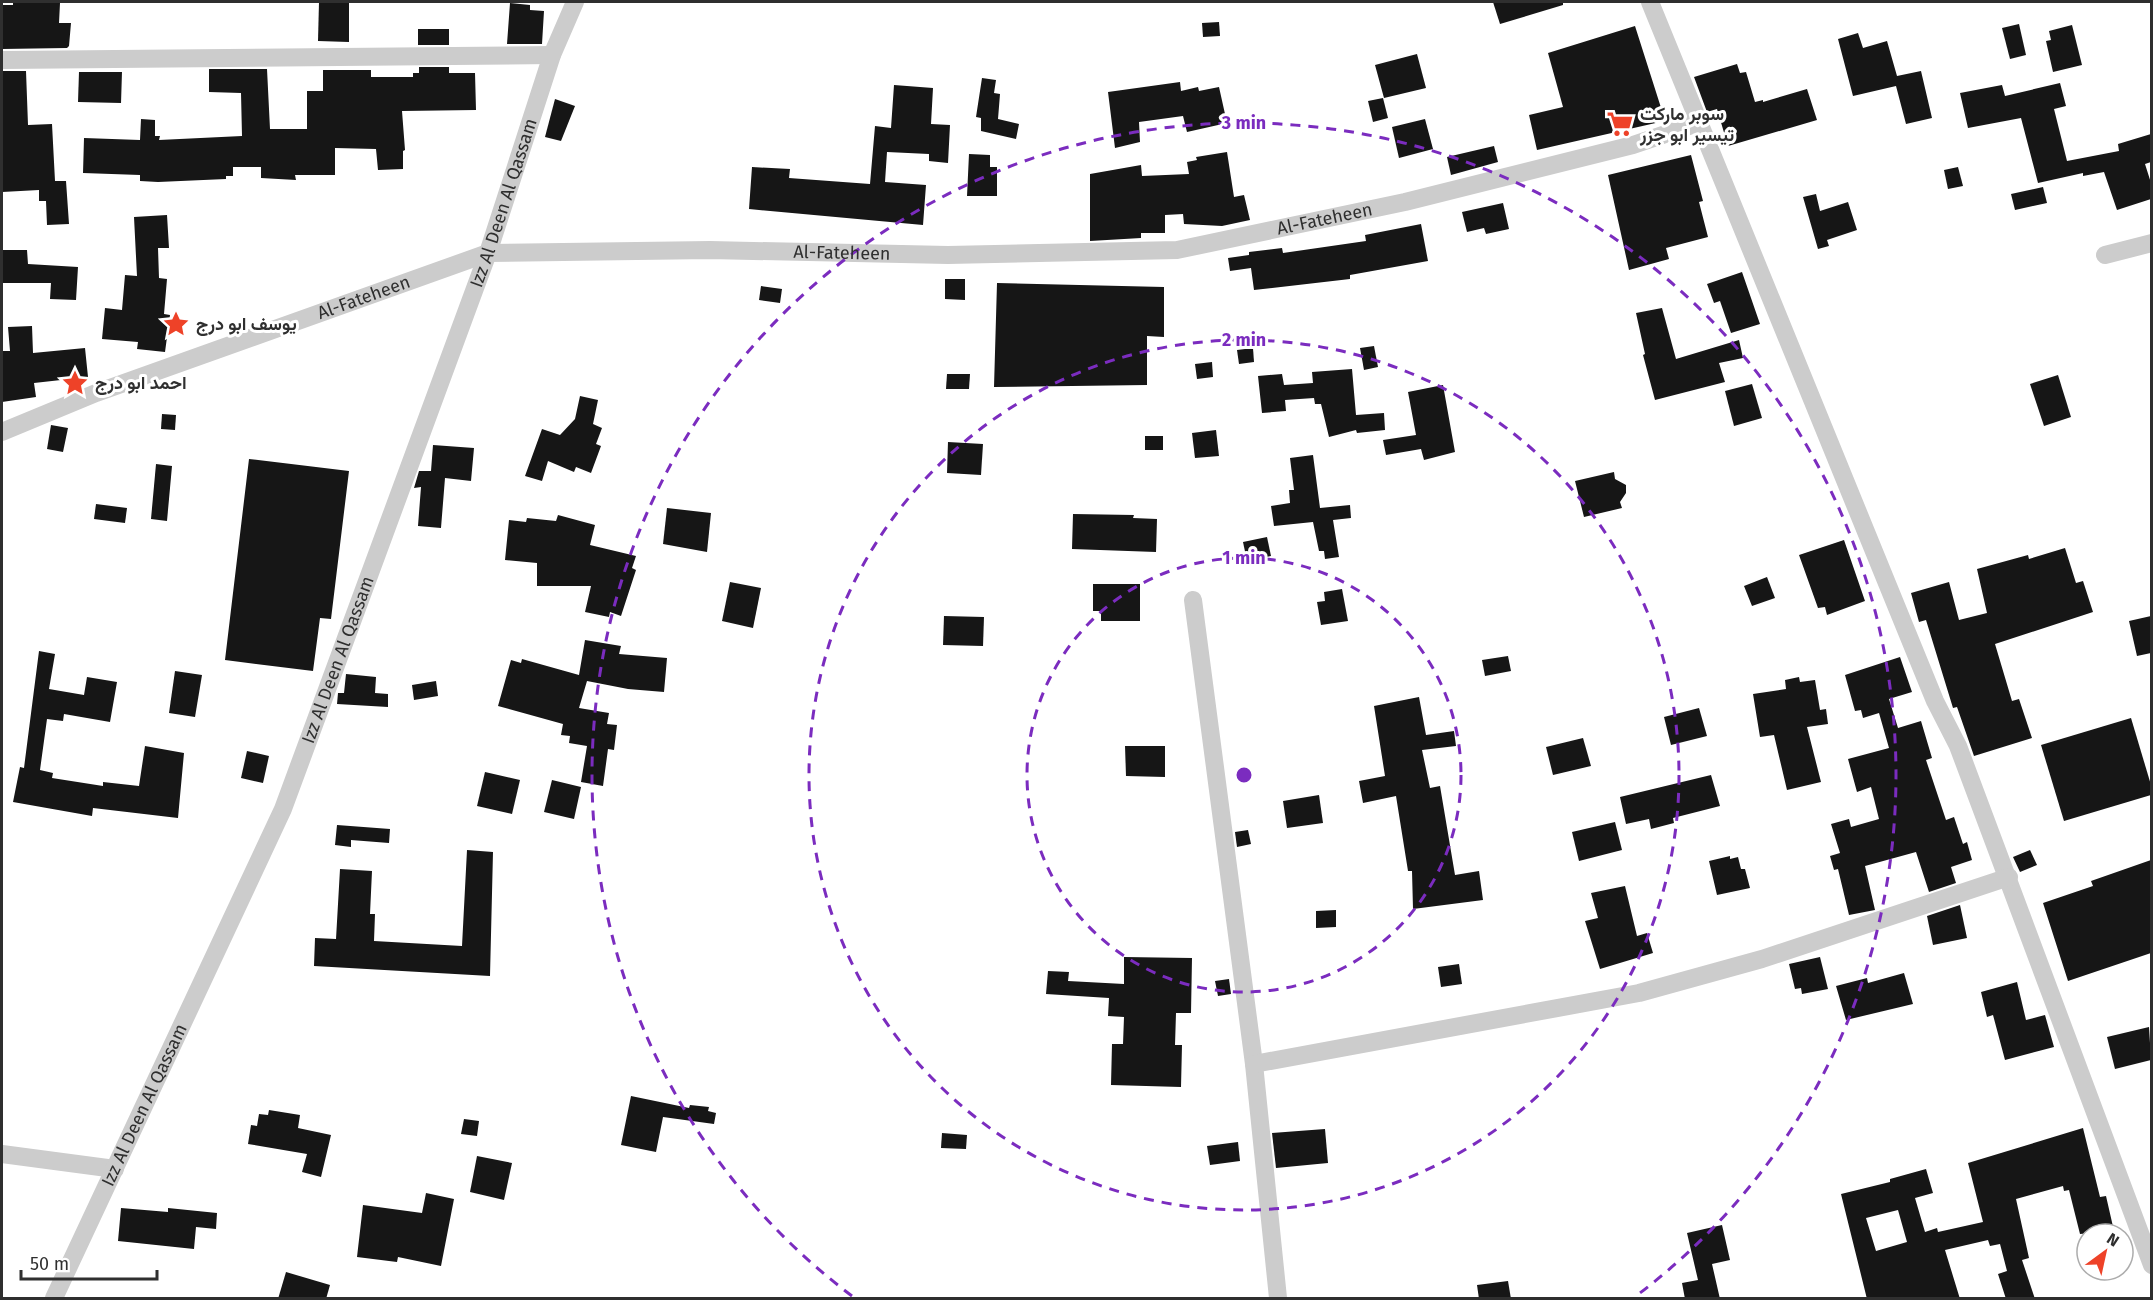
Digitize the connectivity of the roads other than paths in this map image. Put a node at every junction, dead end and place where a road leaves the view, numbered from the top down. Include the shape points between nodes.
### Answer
1 (575, 2) edge
2 (1650, 2) edge
3 (552, 55) junction
4 (2, 60) edge
5 (1698, 123) junction
6 (2151, 243) edge
7 (488, 253) junction
8 (2104, 255) dead end
9 (2, 432) edge
10 (1193, 600) dead end
11 (2008, 877) junction
12 (1254, 1064) junction
13 (2, 1154) edge
14 (115, 1169) junction
15 (2151, 1265) edge
16 (54, 1299) edge
17 (1278, 1299) edge

1 - 3 street, Izz Al Deen Al Qassam
2 - 5 street
3 - 4 street
3 - 7 street, Izz Al Deen Al Qassam
5 - 7 street, Al-Fateheen via 1633,146 1405,202 1177,250 948,255 710,250
5 - 11 street via 1935,701 1958,746
6 - 8 street
7 - 9 street, Al-Fateheen via 96,393
7 - 14 street, Izz Al Deen Al Qassam via 283,809
10 - 12 street
11 - 12 street via 1762,959 1639,993
11 - 15 street
12 - 17 street
13 - 14 street
14 - 16 street, Izz Al Deen Al Qassam

